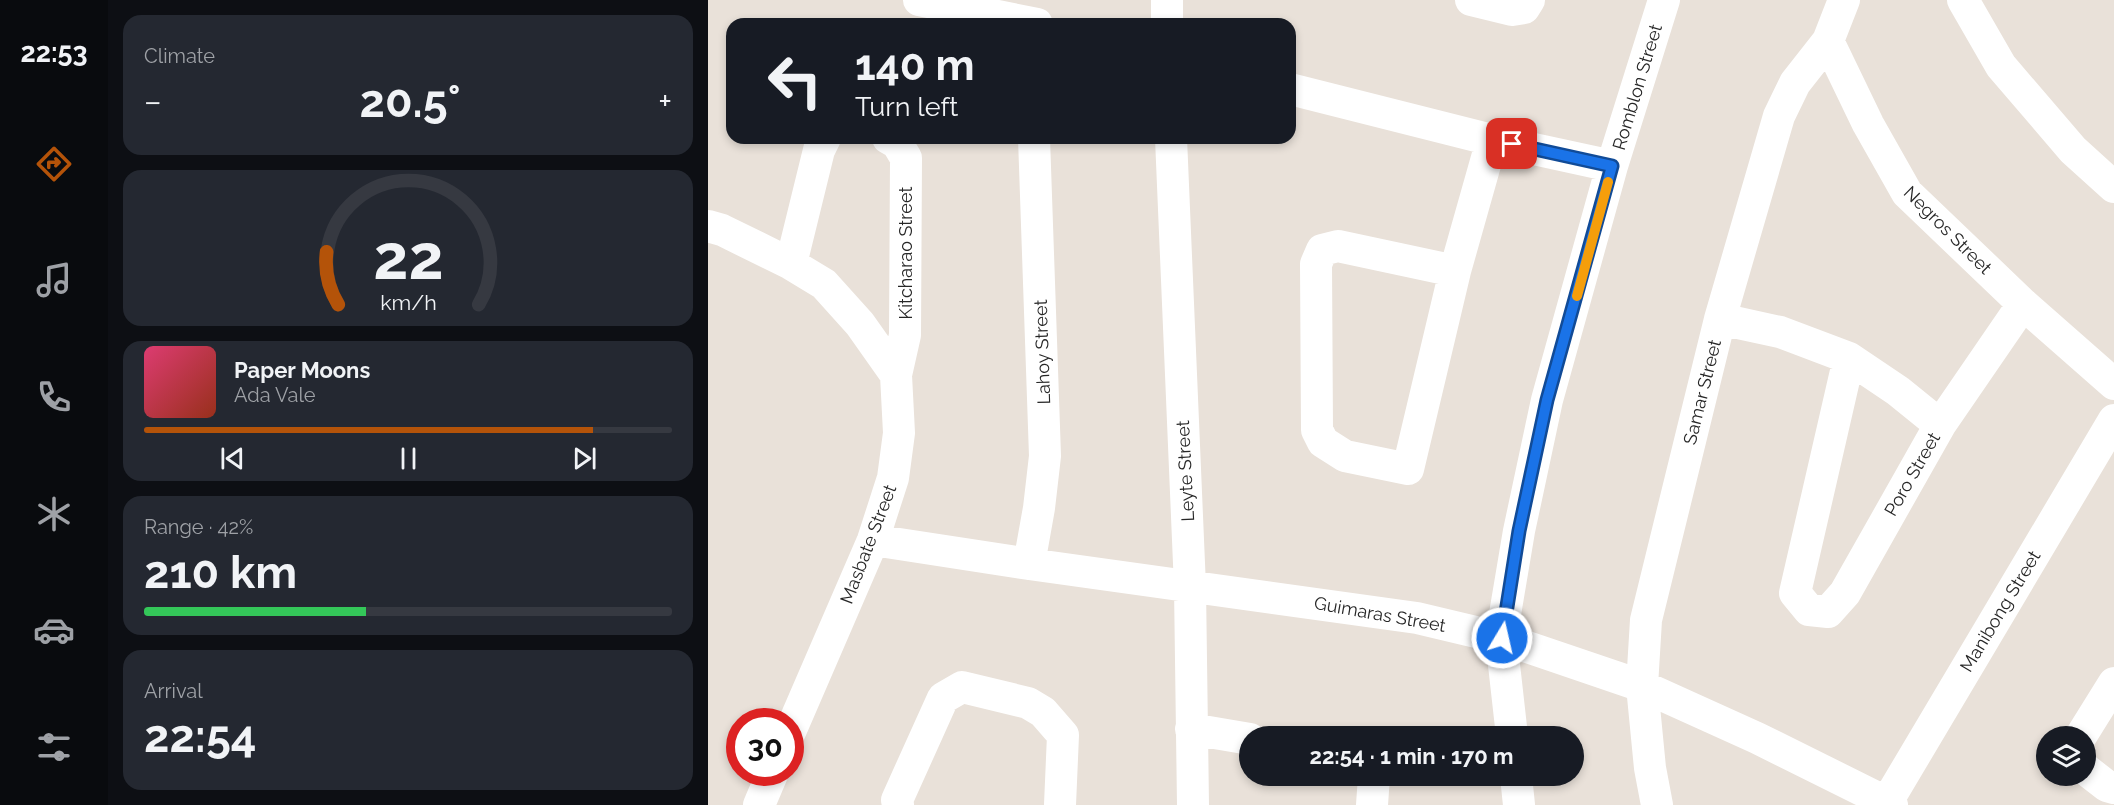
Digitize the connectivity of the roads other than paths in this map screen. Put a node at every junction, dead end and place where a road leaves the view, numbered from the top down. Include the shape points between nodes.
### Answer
1 (919, 0) edge
2 (1167, 0) edge
3 (1471, 0) edge
4 (1529, 0) edge
5 (1664, 0) edge
6 (1844, 0) edge
7 (1963, 0) edge
8 (1004, 18) edge
9 (1167, 18) edge
10 (1828, 41) junction
11 (1296, 91) edge
12 (1492, 140) junction
13 (822, 144) edge
14 (898, 144) edge
15 (1034, 144) edge
16 (1171, 144) edge
17 (1612, 166) junction
18 (2114, 187) edge
19 (708, 226) edge
20 (790, 264) junction
21 (1455, 271) junction
22 (2023, 304) junction
23 (1720, 319) junction
24 (1849, 358) junction
25 (896, 375) junction
26 (2114, 384) edge
27 (2114, 420) edge
28 (1940, 425) junction
29 (873, 540) junction
30 (1029, 564) junction
31 (1190, 586) junction
32 (1502, 638) junction
33 (2114, 683) edge
34 (1642, 686) junction
35 (800, 708) edge
36 (1511, 726) edge
37 (2087, 726) edge
38 (1191, 729) junction
39 (1239, 737) edge
40 (2096, 777) edge
41 (767, 786) edge
42 (1373, 786) edge
43 (1517, 786) edge
44 (2114, 788) edge
45 (1889, 804) edge
46 (759, 805) edge
47 (898, 805) edge
48 (1060, 805) edge
49 (1193, 805) edge
50 (1372, 805) edge
51 (1519, 805) edge
52 (1657, 805) edge

1 - 8 street
2 - 9 street
3 - 4 street via 1512,10 1524,8
5 - 17 street, Romblon Street
6 - 10 street, Samar Street
7 - 18 street via 2001,66 2073,150
10 - 22 street, Negros Street via 1907,193
10 - 23 street, Samar Street via 1795,83 1779,116
11 - 12 street
12 - 17 street
12 - 21 street
13 - 20 street
14 - 25 street, Kitcharao Street via 906,158 905,335
15 - 30 street, Lahoy Street via 1045,456
16 - 31 street, Leyte Street
17 - 32 street, Romblon Street via 1547,400 1519,531
19 - 20 street
20 - 25 street via 824,284 860,324
21 - 21 street via 1408,469 1345,456 1323,442 1317,430 1316,264 1322,250 1338,246
22 - 26 street, Negros Street
22 - 28 street, Poro Street
23 - 24 street via 1780,332
23 - 34 street, Samar Street via 1646,620
24 - 28 street
24 - 28 street, Poro Street via 1795,593 1809,610 1828,612 1845,593
25 - 29 street, Masbate Street via 899,433 893,478
27 - 45 street, Manibong Street
29 - 30 street, Guimaras Street
29 - 35 street, Masbate Street
30 - 31 street, Guimaras Street
31 - 32 street, Guimaras Street via 1416,618
31 - 38 street, Leyte Street
32 - 34 street, Guimaras Street
32 - 36 street, Romblon Street
33 - 37 street
34 - 45 street, Guimaras Street
34 - 52 street, Samar Street
38 - 39 street
38 - 49 street, Leyte Street
40 - 44 street
41 - 46 street
42 - 50 street
43 - 51 street
47 - 48 street via 944,698 962,687 1028,703 1043,712 1063,735

